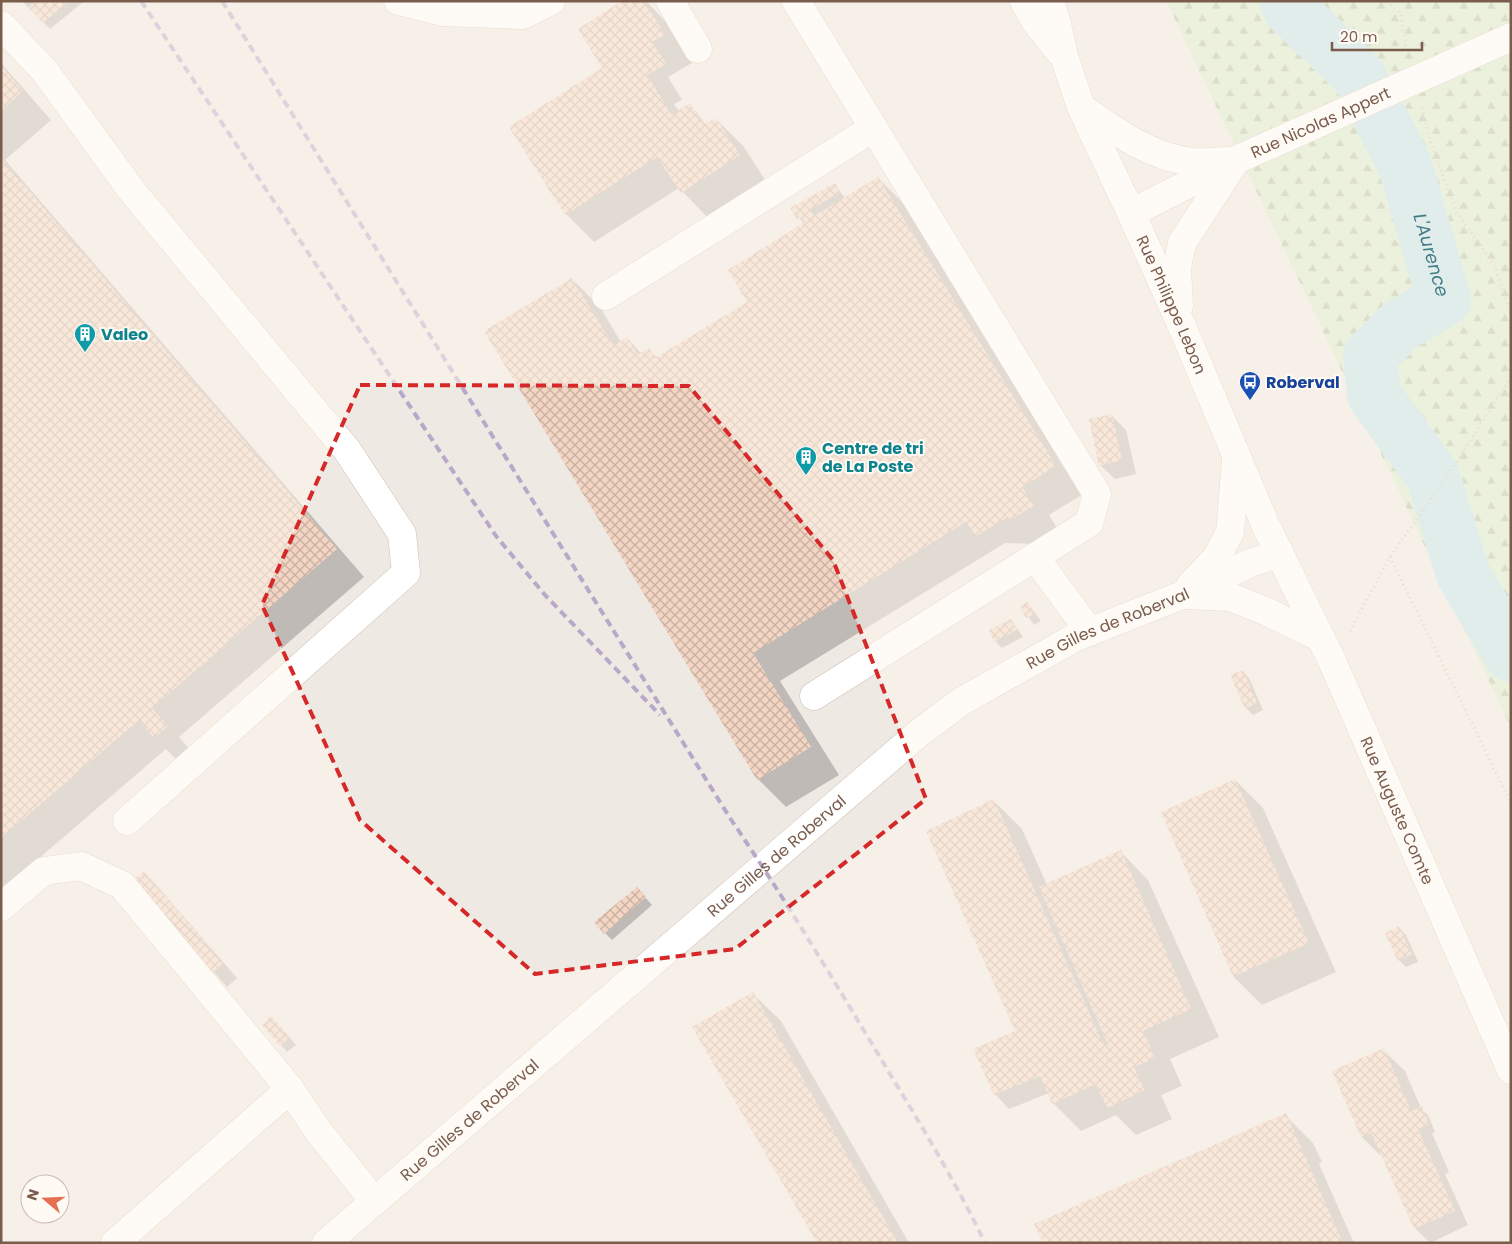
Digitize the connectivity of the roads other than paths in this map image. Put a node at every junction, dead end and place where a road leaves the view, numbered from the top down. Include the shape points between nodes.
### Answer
1 (398, 1) edge
2 (551, 1) edge
3 (670, 1) edge
4 (796, 1) edge
5 (1024, 1) edge
6 (1050, 1) edge
7 (1, 25) edge
8 (1511, 38) edge
9 (698, 49) dead end
10 (1064, 56) junction
11 (1081, 107) junction
12 (873, 128) junction
13 (1236, 160) junction
14 (1132, 213) junction
15 (606, 296) dead end
16 (1181, 324) junction
17 (1236, 456) junction
18 (1280, 553) junction
19 (1035, 557) junction
20 (1182, 595) junction
21 (1090, 632) junction
22 (1321, 638) junction
23 (814, 696) dead end
24 (127, 821) dead end
25 (1, 907) edge
26 (1511, 1070) edge
27 (290, 1089) junction
28 (374, 1201) junction
29 (115, 1243) edge
30 (326, 1243) edge

1 - 2 street via 442,12 523,15
3 - 9 street
4 - 12 street
5 - 10 street, Rue Philippe Lebon via 1035,21
6 - 10 street, Rue Philippe Lebon
7 - 24 street via 44,70 132,191 347,450 402,534 406,573
8 - 13 street, Rue Nicolas Appert
10 - 11 street, Rue Philippe Lebon
11 - 13 street via 1117,133 1152,150 1192,162
11 - 14 street, Rue Philippe Lebon
12 - 15 street
12 - 19 street via 1097,494 1089,523
13 - 14 street, Rue Nicolas Appert
13 - 16 street via 1182,243 1177,268
14 - 16 street, Rue Philippe Lebon
16 - 17 street, Rue Philippe Lebon
17 - 18 street, Rue Philippe Lebon
17 - 20 street via 1230,532 1217,557
18 - 20 street, Rue Gilles de Roberval via 1250,563
18 - 22 street, Rue Auguste Comte
19 - 21 street
19 - 23 street
20 - 21 street, Rue Gilles de Roberval
20 - 22 street via 1230,597
21 - 28 street, Rue Gilles de Roberval via 962,702 919,733
22 - 26 street, Rue Auguste Comte
25 - 27 street via 44,871 81,866 122,885
27 - 28 street via 319,1132
27 - 29 street
28 - 30 street, Rue Gilles de Roberval

